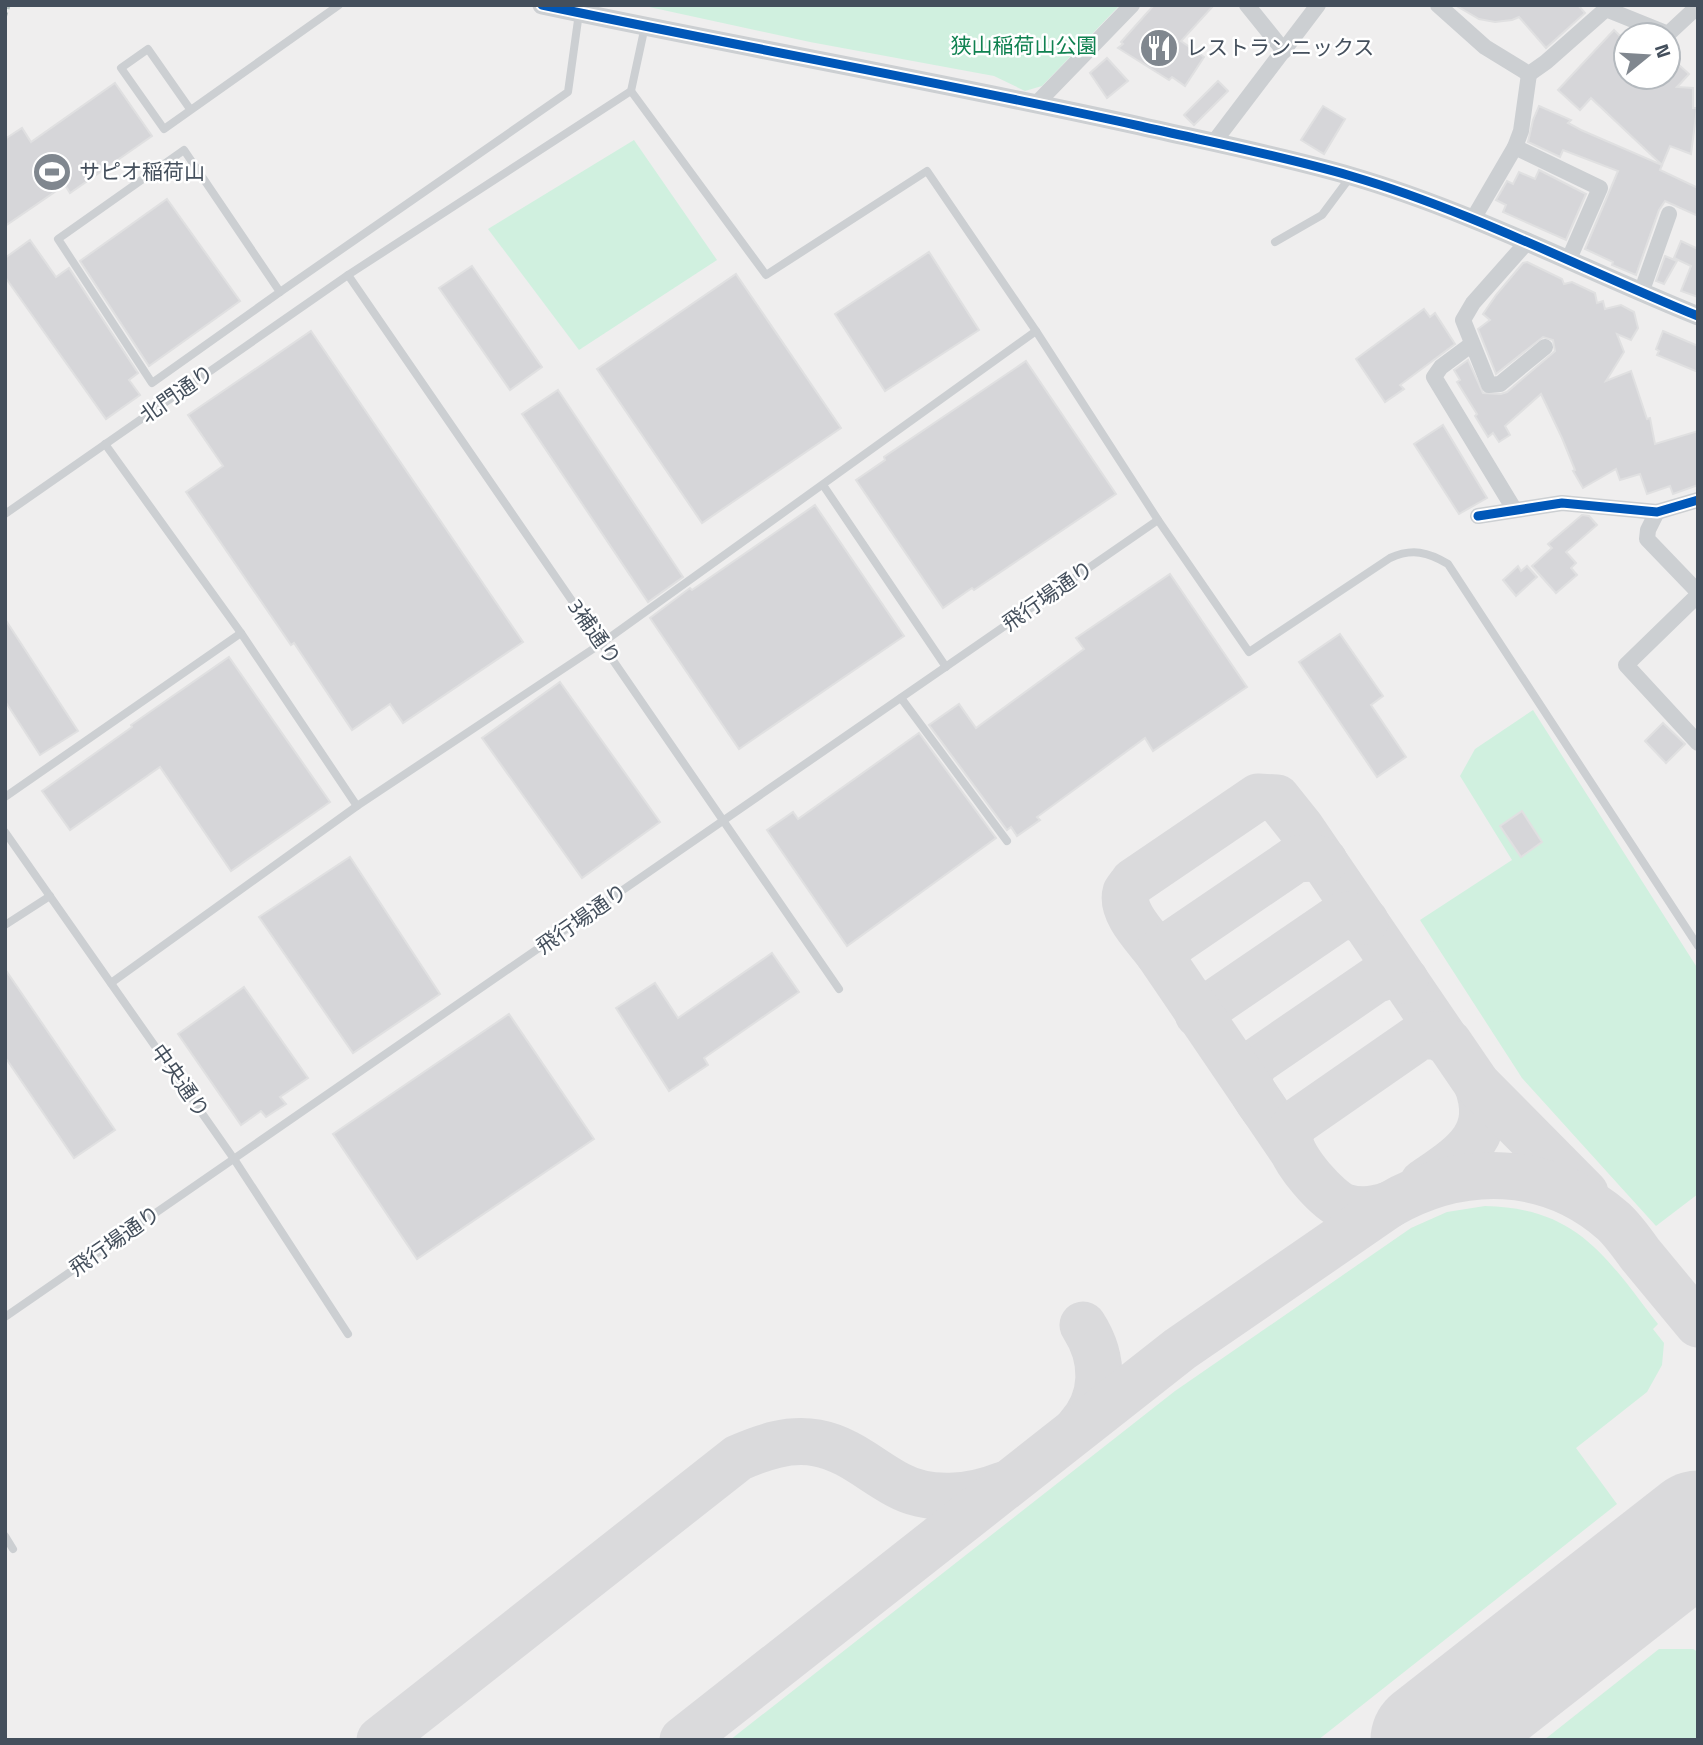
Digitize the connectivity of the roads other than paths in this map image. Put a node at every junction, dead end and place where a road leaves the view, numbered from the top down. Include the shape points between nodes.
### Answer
1 (340, 5) edge
2 (542, 5) edge
3 (1132, 5) edge
4 (1247, 5) edge
5 (1318, 5) edge
6 (1438, 5) edge
7 (1698, 6) edge
8 (579, 13) junction
9 (645, 26) junction
10 (1284, 51) junction
11 (1529, 74) junction
12 (631, 91) junction
13 (1037, 103) junction
14 (190, 109) junction
15 (1214, 142) junction
16 (1515, 147) junction
17 (1350, 176) junction
18 (1669, 214) dead end
19 (1473, 219) junction
20 (1528, 241) junction
21 (1275, 242) dead end
22 (1569, 259) junction
23 (348, 275) junction
24 (280, 292) junction
25 (1641, 293) junction
26 (1698, 316) edge
27 (1036, 331) junction
28 (1472, 344) junction
29 (1545, 347) dead end
30 (105, 444) junction
31 (822, 485) junction
32 (1698, 500) edge
33 (1514, 509) junction
34 (1657, 512) junction
35 (5, 514) edge
36 (1478, 516) dead end
37 (1158, 520) junction
38 (1698, 594) edge
39 (241, 633) junction
40 (602, 643) junction
41 (947, 667) junction
42 (901, 698) junction
43 (1698, 743) edge
44 (5, 797) edge
45 (357, 806) junction
46 (724, 821) junction
47 (5, 832) edge
48 (1007, 841) dead end
49 (50, 896) junction
50 (5, 925) edge
51 (1698, 946) edge
52 (111, 983) junction
53 (839, 989) dead end
54 (234, 1159) junction
55 (5, 1317) edge
56 (348, 1334) dead end
57 (5, 1536) edge
58 (13, 1549) dead end

1 - 14 lane
2 - 8 street
3 - 13 street
4 - 10 street
5 - 10 street
6 - 11 street via 1485,47
7 - 11 street via 1668,34 1606,9
8 - 9 street
8 - 24 lane via 568,92
9 - 12 lane
9 - 13 street
10 - 15 street
11 - 16 street
12 - 23 lane, 北門通り
12 - 27 lane via 766,275 927,171
13 - 15 street
14 - 14 lane via 164,129 121,68 148,49
15 - 17 street
16 - 19 street
16 - 22 street via 1600,188
17 - 19 street
17 - 21 lane via 1322,215
18 - 25 street
19 - 20 street
20 - 22 street
20 - 28 street via 1463,320
22 - 25 street
23 - 30 lane, 北門通り
23 - 40 lane, 3補通り
24 - 24 lane via 152,383 58,239 184,150
25 - 26 street
27 - 31 lane
27 - 37 lane
28 - 29 street via 1489,385 1500,384
28 - 33 street via 1434,377
30 - 35 lane, 北門通り
30 - 39 lane
31 - 40 lane
31 - 41 lane
32 - 34 street
33 - 34 street via 1563,503
33 - 36 street
34 - 38 street via 1647,539
37 - 41 lane, 飛行場通り
37 - 51 lane via 1249,652 1390,558 1416,551 1448,564
38 - 43 street via 1626,665
39 - 44 lane
39 - 45 lane
40 - 45 lane
40 - 46 lane, 3補通り
41 - 42 lane, 飛行場通り
42 - 46 lane, 飛行場通り
42 - 48 lane
45 - 52 lane
46 - 53 lane, 3補通り
46 - 54 lane, 飛行場通り
47 - 49 lane, 中央通り
49 - 50 lane
49 - 52 lane, 中央通り
52 - 54 lane, 中央通り
54 - 55 lane, 飛行場通り
54 - 56 lane, 中央通り
57 - 58 lane

